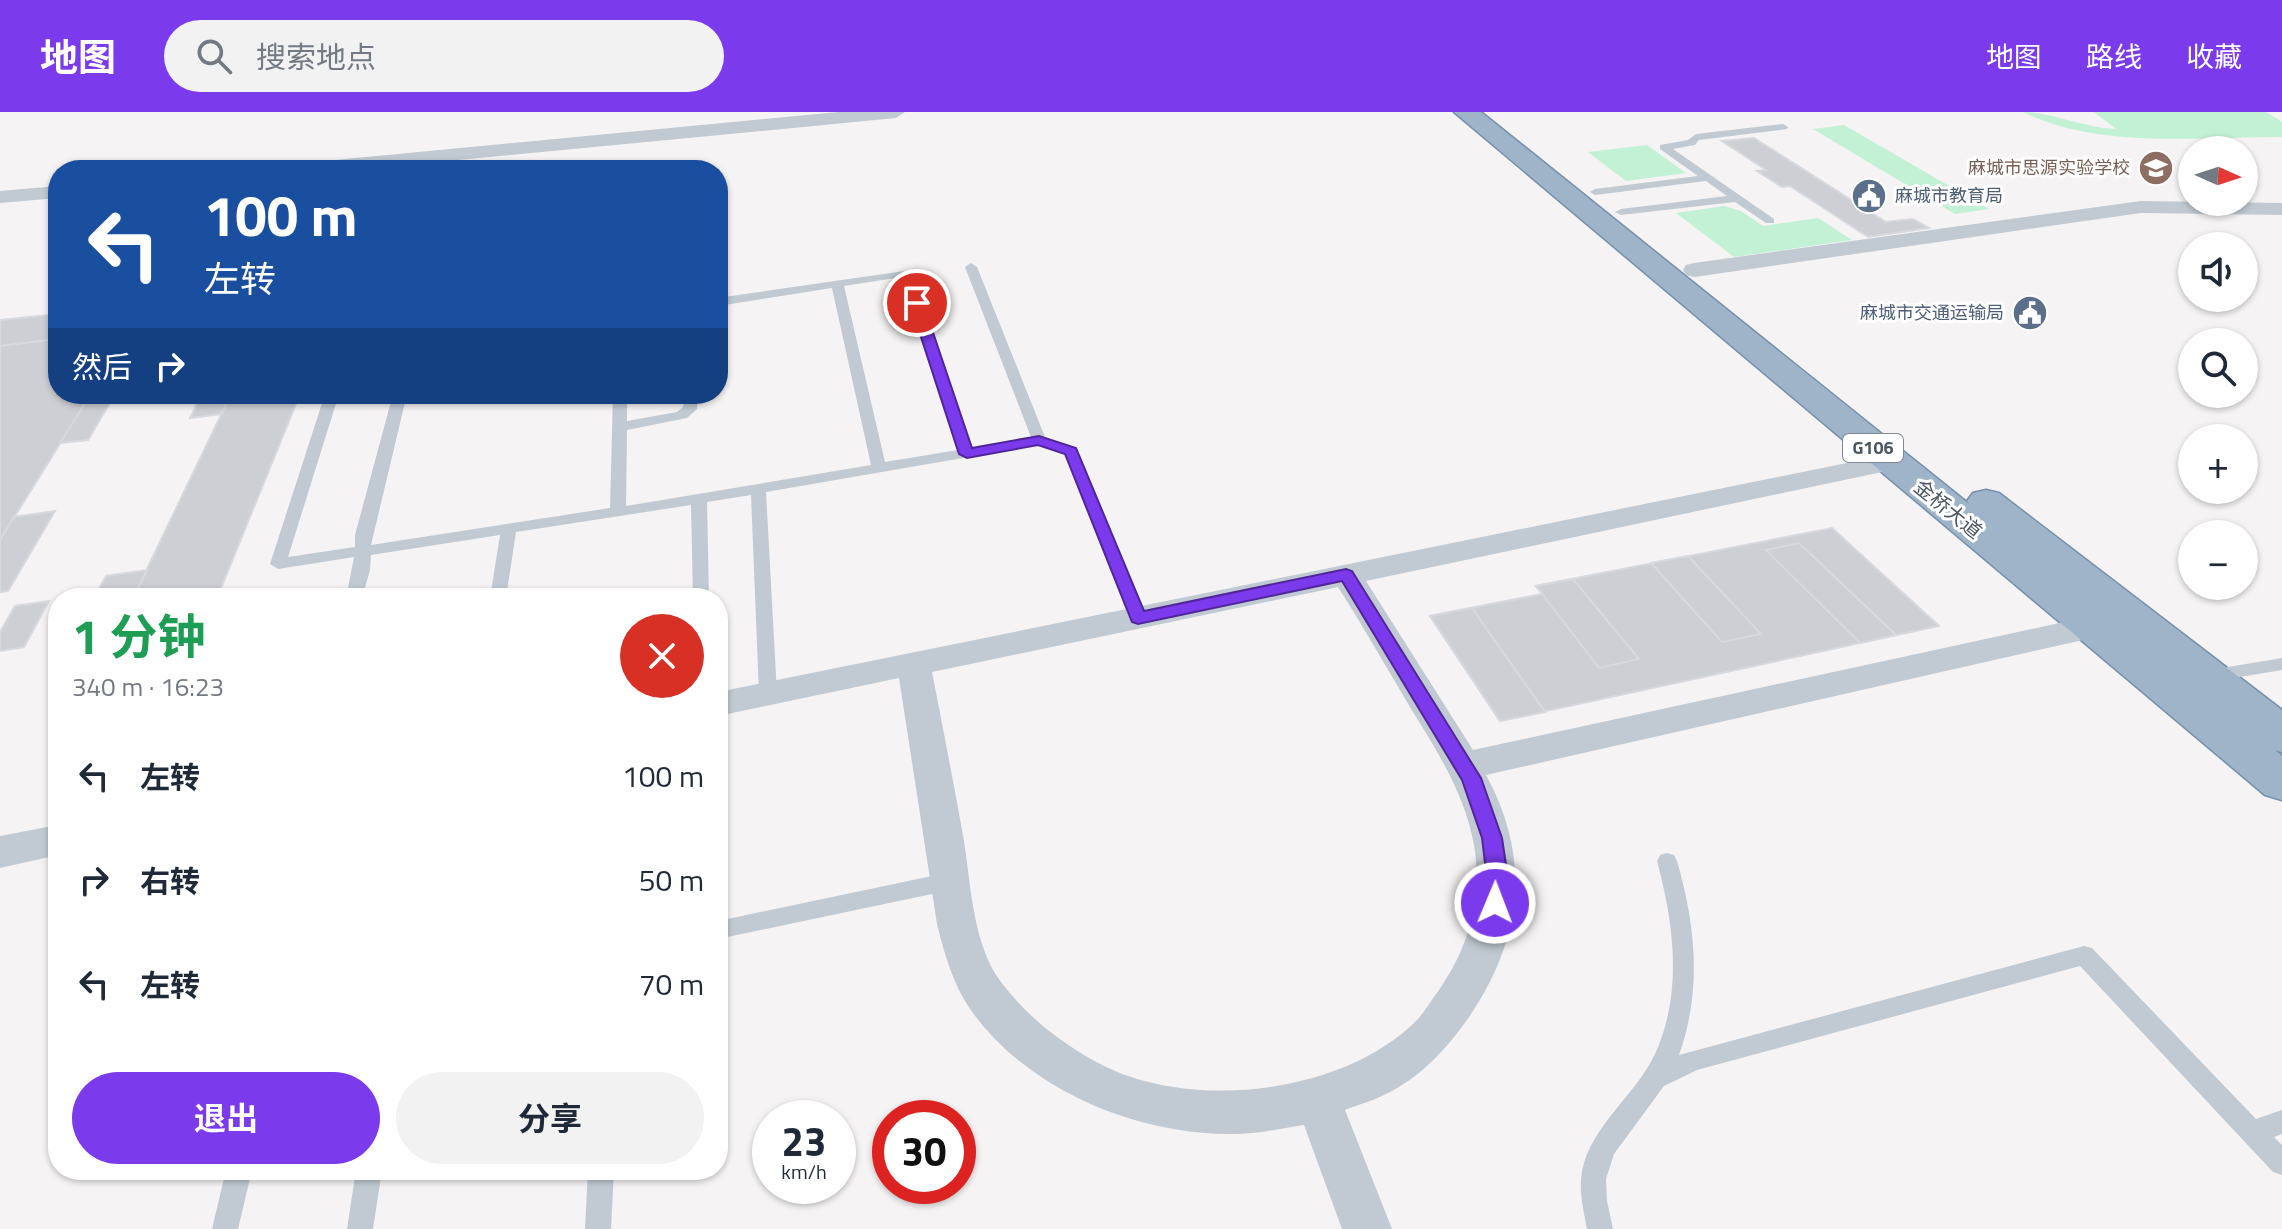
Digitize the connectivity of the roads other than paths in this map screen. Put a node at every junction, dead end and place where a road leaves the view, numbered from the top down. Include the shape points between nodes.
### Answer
1 (896, 112) edge
2 (1466, 112) edge
3 (1495, 112) edge
4 (1783, 127) dead end
5 (397, 160) edge
6 (1708, 178) junction
7 (48, 193) edge
8 (0, 197) edge
9 (1737, 198) junction
10 (1608, 202) junction
11 (2282, 209) edge
12 (1770, 221) dead end
13 (971, 267) dead end
14 (1694, 270) junction
15 (837, 284) junction
16 (728, 300) edge
17 (329, 404) edge
18 (397, 404) edge
19 (620, 404) edge
20 (690, 404) edge
21 (620, 427) junction
22 (1039, 440) junction
23 (967, 454) junction
24 (1891, 462) junction
25 (879, 469) junction
26 (758, 490) junction
27 (699, 499) junction
28 (618, 512) junction
29 (509, 529) junction
30 (362, 551) junction
31 (1346, 575) junction
32 (357, 588) edge
33 (500, 588) edge
34 (701, 588) edge
35 (1138, 618) junction
36 (2092, 627) junction
37 (914, 664) junction
38 (2282, 664) edge
39 (2208, 677) junction
40 (768, 694) junction
41 (728, 702) edge
42 (2282, 735) edge
43 (1464, 766) junction
44 (2282, 782) edge
45 (48, 842) edge
46 (0, 852) edge
47 (1667, 861) dead end
48 (951, 881) junction
49 (728, 928) edge
50 (1656, 1078) junction
51 (1318, 1101) junction
52 (2282, 1122) edge
53 (2252, 1132) junction
54 (2282, 1163) edge
55 (237, 1180) edge
56 (367, 1180) edge
57 (600, 1180) edge
58 (225, 1229) edge
59 (360, 1229) edge
60 (598, 1229) edge
61 (1367, 1229) edge
62 (1600, 1229) edge

1 - 5 street
2 - 24 highway, 金桥大道 / G106
3 - 10 highway, 金桥大道 / G106
4 - 6 lane via 1696,137 1691,143 1664,147
6 - 9 lane
6 - 10 lane
7 - 8 street
9 - 10 lane
9 - 12 lane
10 - 14 highway, 金桥大道 / G106
11 - 14 street via 2141,207
13 - 22 lane
14 - 39 highway, 金桥大道 / G106
15 - 16 lane
15 - 23 lane via 907,273
15 - 25 lane
17 - 30 lane via 278,564
18 - 30 lane
19 - 21 lane
20 - 21 lane via 682,415
21 - 28 lane
22 - 23 lane
22 - 35 lane via 1071,451
23 - 25 lane
24 - 31 street
24 - 36 highway, 金桥大道 / G106
25 - 26 lane
26 - 27 lane
26 - 40 lane
27 - 28 lane
27 - 34 lane
28 - 29 lane
29 - 30 lane
29 - 33 lane
30 - 32 lane
31 - 35 street
31 - 43 street
35 - 37 street
36 - 43 street
36 - 44 highway, 金桥大道 / G106
37 - 40 street
37 - 48 street
38 - 39 lane
39 - 42 highway, 金桥大道 / G106
40 - 41 street
43 - 51 street via 1484,808 1496,871 1490,932 1481,960 1451,1014 1405,1061
45 - 46 street
47 - 50 lane via 1680,908 1686,969 1675,1030
48 - 49 lane
48 - 51 street via 965,949 986,996 1054,1061 1115,1092 1185,1110 1266,1111
50 - 53 lane via 1692,1060 2084,955
50 - 62 lane via 1597,1158 1592,1187
51 - 61 street
52 - 53 lane
53 - 54 lane
55 - 58 lane
56 - 59 lane
57 - 60 lane

